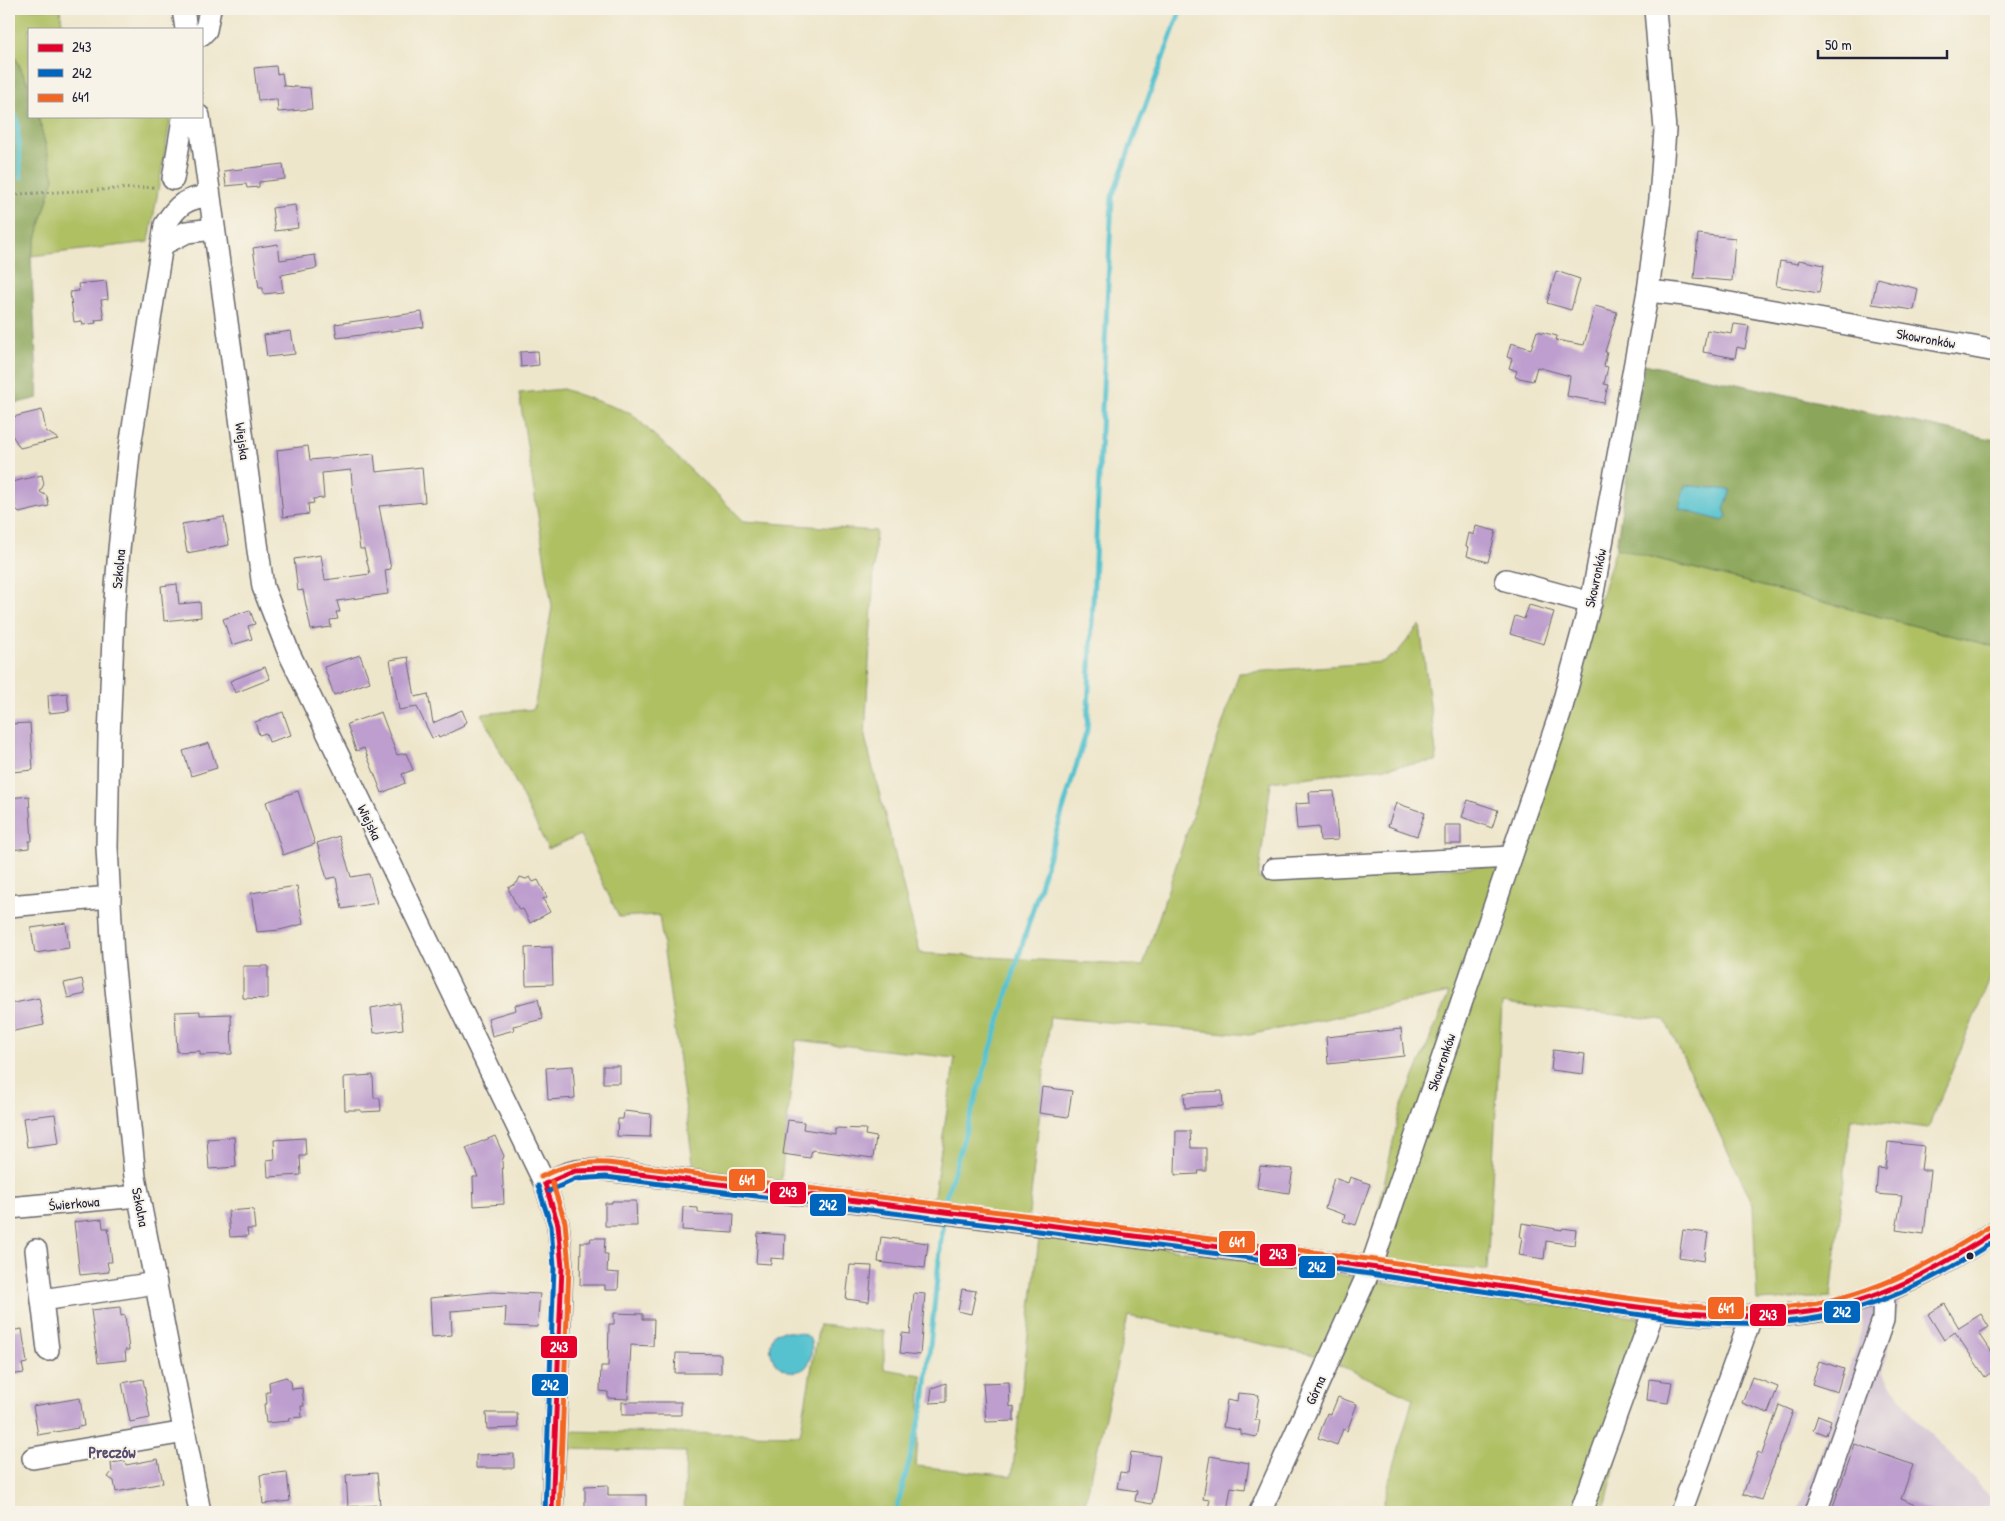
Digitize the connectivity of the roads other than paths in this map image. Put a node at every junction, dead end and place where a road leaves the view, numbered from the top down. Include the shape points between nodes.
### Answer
1 (183, 9) edge
2 (210, 9) edge
3 (1655, 9) edge
4 (186, 28) edge
5 (202, 34) edge
6 (187, 118) edge
7 (198, 118) edge
8 (166, 183) road end
9 (209, 196) junction
10 (214, 229) junction
11 (163, 244) junction
12 (1648, 291) junction
13 (1996, 351) edge
14 (1506, 580) dead end
15 (1591, 603) junction
16 (1511, 857) junction
17 (1274, 869) dead end
18 (110, 897) junction
19 (9, 906) edge
20 (545, 1184) junction
21 (138, 1196) junction
22 (9, 1208) edge
23 (1996, 1231) edge
24 (36, 1250) dead end
25 (1371, 1267) junction
26 (156, 1283) junction
27 (1884, 1293) junction
28 (42, 1300) junction
29 (1654, 1310) junction
30 (1752, 1315) junction
31 (48, 1350) dead end
32 (185, 1432) junction
33 (33, 1458) dead end
34 (200, 1512) edge
35 (552, 1512) edge
36 (1260, 1512) edge
37 (1581, 1512) edge
38 (1681, 1512) edge
39 (1816, 1512) edge

1 - 4 street
2 - 5 street via 206,30
3 - 12 street, Skowronków via 1665,130
6 - 8 street via 183,119
7 - 9 street, Wiejska
9 - 10 street, Wiejska
9 - 11 street, Szkolna via 182,203 165,225
10 - 11 street via 187,232
10 - 20 street, Wiejska via 263,587 289,653
11 - 18 street, Szkolna via 130,453 114,612 107,847
12 - 13 street, Skowronków
12 - 15 street, Skowronków
14 - 15 street
15 - 16 street, Skowronków via 1560,714
16 - 17 street
16 - 25 street, Skowronków
18 - 19 street
18 - 21 street, Szkolna via 121,1052
20 - 25 street via 580,1169 607,1170
20 - 35 street, Wiejska via 558,1224 562,1267
21 - 22 street, Świerkowa
21 - 26 street, Szkolna
23 - 27 street
24 - 28 street
25 - 29 street
25 - 36 street, Górna
26 - 28 street
26 - 32 street, Szkolna
27 - 30 street via 1831,1309
27 - 39 street via 1883,1320
28 - 31 street
29 - 30 street
29 - 37 street
30 - 38 street
32 - 33 street
32 - 34 street, Szkolna

